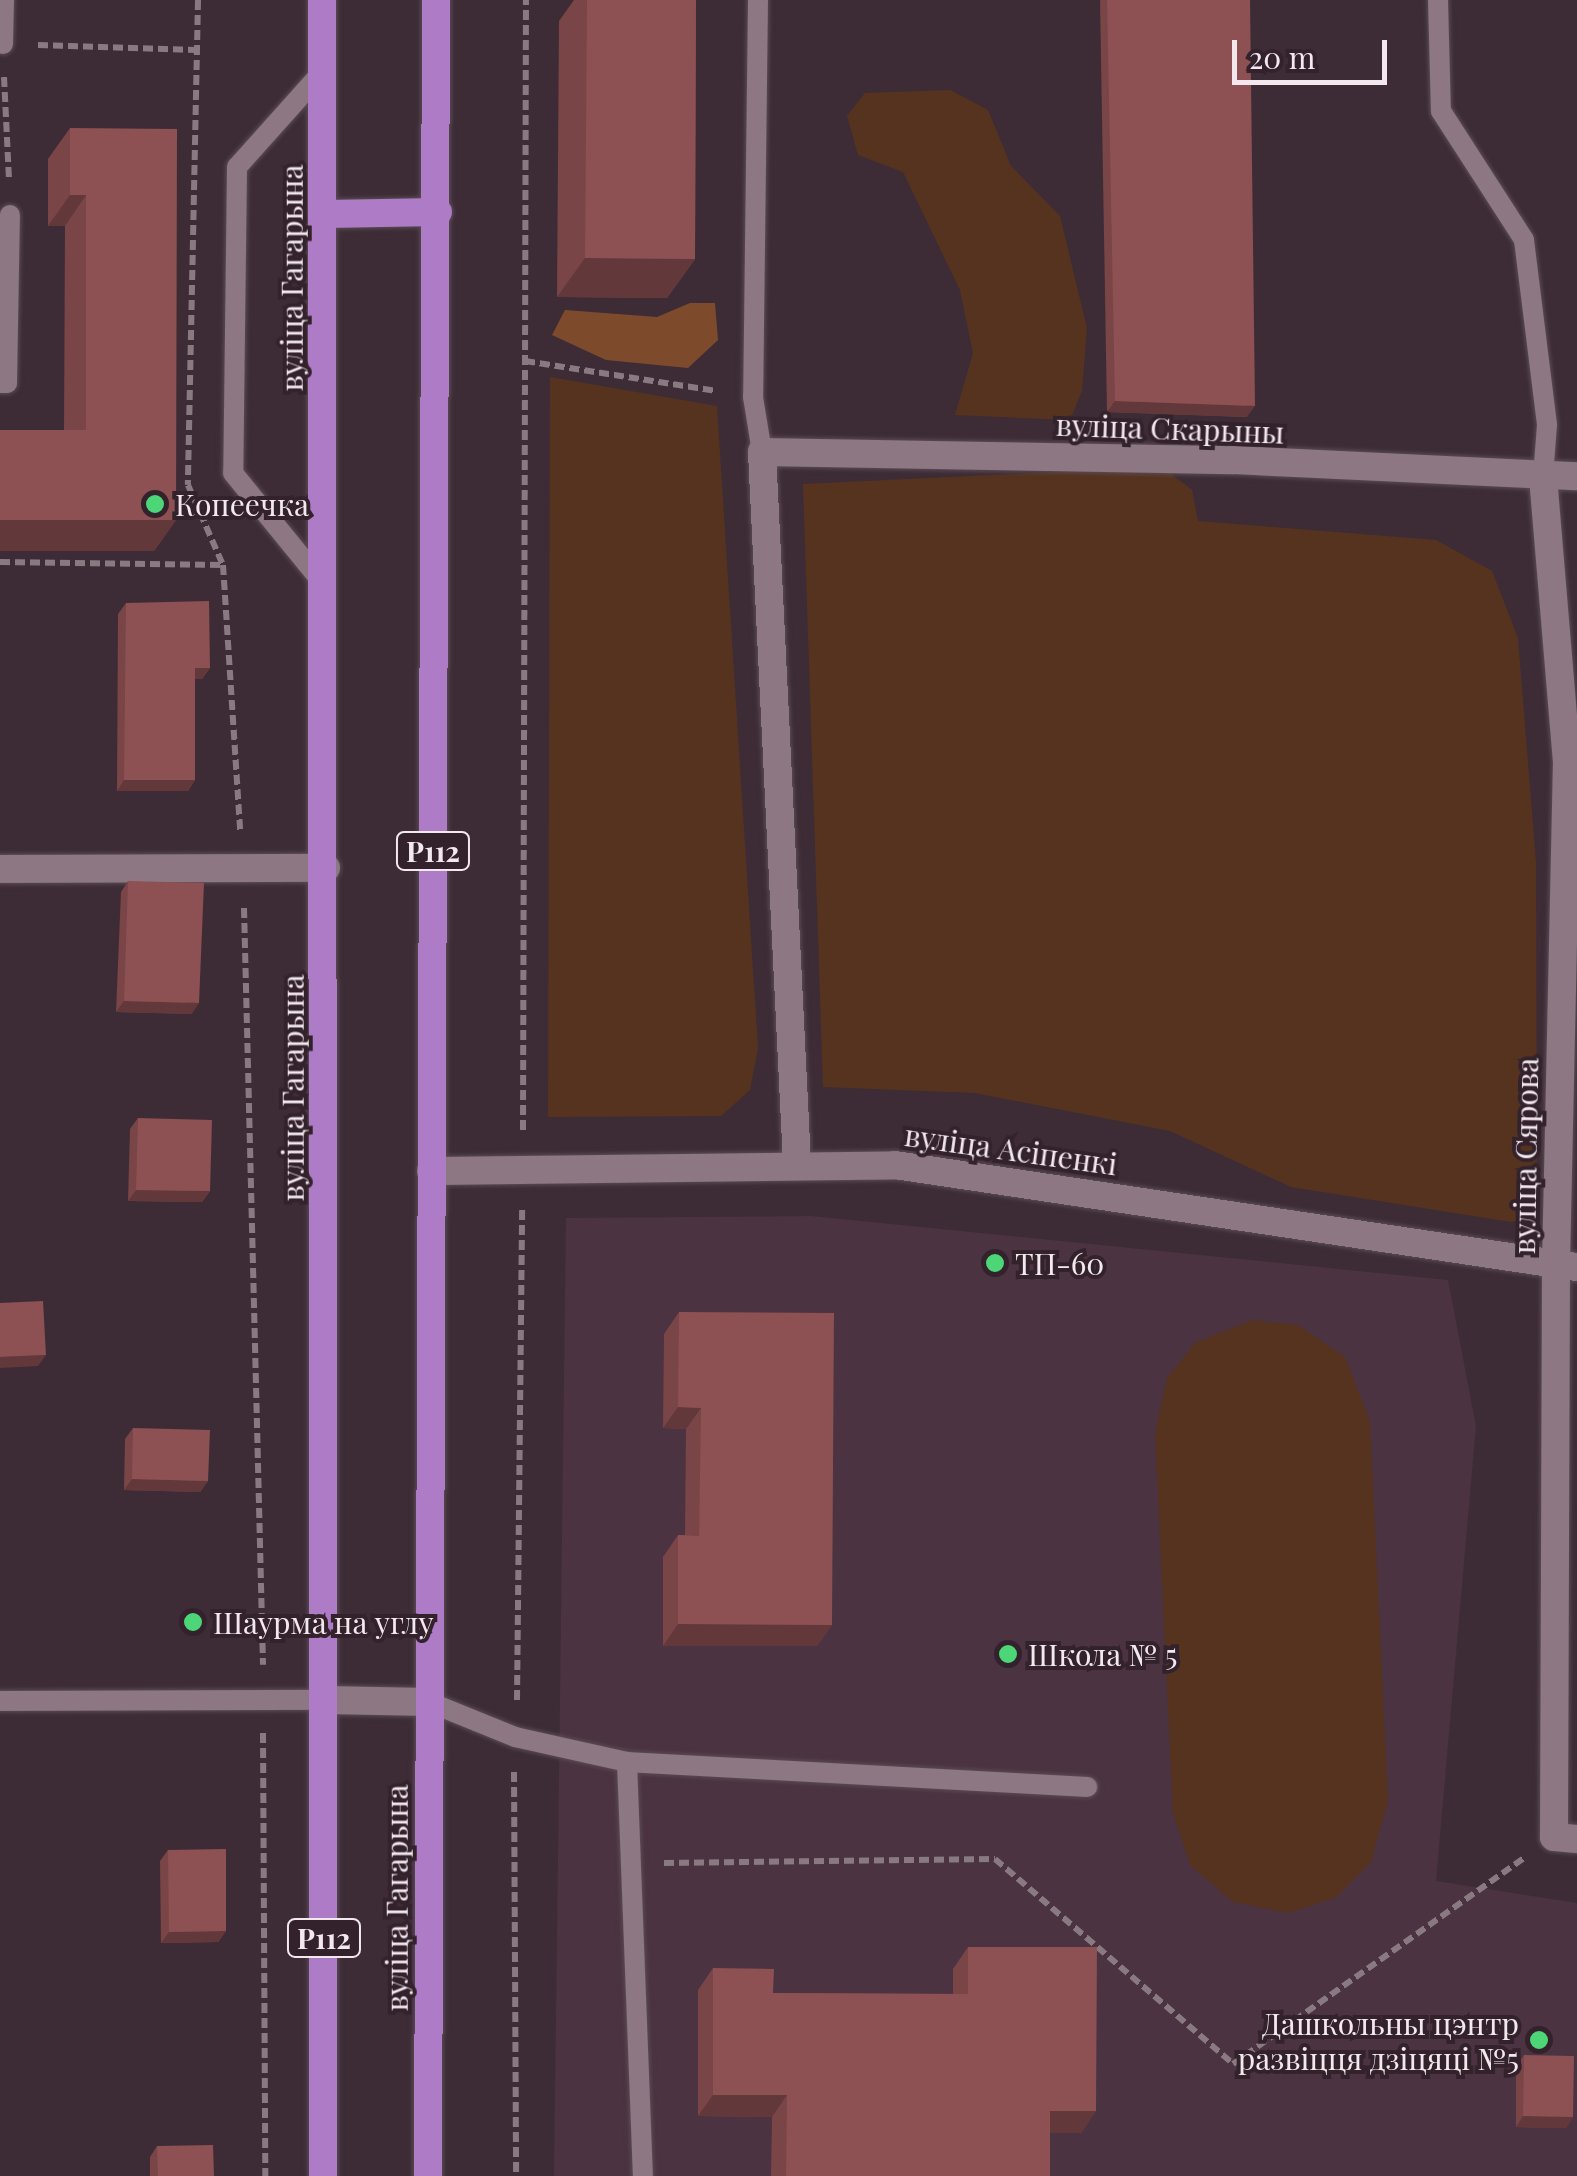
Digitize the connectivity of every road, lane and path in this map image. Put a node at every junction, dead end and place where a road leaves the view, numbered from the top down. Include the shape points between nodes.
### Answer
1 (4, 0) edge
2 (198, 0) edge
3 (322, 0) edge
4 (436, 0) edge
5 (526, 0) edge
6 (758, 0) edge
7 (1438, 0) edge
8 (2, 44) junction
9 (196, 50) junction
10 (322, 72) junction
11 (438, 212) junction
12 (326, 214) junction
13 (10, 215) joint
14 (525, 361) junction
15 (0, 383) edge
16 (753, 397) junction
17 (762, 452) junction
18 (1577, 476) edge
19 (1543, 477) junction
20 (0, 562) edge
21 (223, 565) junction
22 (322, 582) junction
23 (1572, 760) edge
24 (326, 868) junction
25 (0, 869) edge
26 (242, 872) junction
27 (796, 1162) junction
28 (522, 1168) junction
29 (431, 1172) junction
30 (1566, 1266) edge
31 (263, 1700) junction
32 (326, 1700) junction
33 (0, 1701) edge
34 (429, 1702) junction
35 (516, 1737) junction
36 (627, 1762) junction
37 (1086, 1786) dead end
38 (1566, 1838) edge
39 (631, 1863) junction
40 (265, 2176) edge
41 (323, 2176) edge
42 (428, 2176) edge
43 (516, 2176) edge
44 (643, 2176) edge

1 - 8 lane
2 - 9 path
3 - 10 main road, вуліца Гагарына / Р112
4 - 11 main road, вуліца Гагарына / Р112
5 - 14 path
6 - 16 lane
7 - 19 lane via 1441,112 1524,240 1547,425
8 - 9 path
8 - 13 path
9 - 21 path via 188,485
10 - 12 main road, вуліца Гагарына / Р112
10 - 22 lane via 237,167 233,473
11 - 12 main road
11 - 29 main road, вуліца Гагарына / Р112
12 - 22 main road, вуліца Гагарына / Р112
13 - 15 lane via 7,383
14 - 16 path
14 - 28 path
16 - 17 lane
17 - 19 street, вуліца Скарыны via 1233,460
17 - 27 street
18 - 19 street, вуліца Скарыны
19 - 23 street, вуліца Сярова
20 - 21 path
21 - 26 path
22 - 24 main road, вуліца Гагарына / Р112
23 - 30 street, вуліца Сярова
24 - 26 street
24 - 32 main road, вуліца Гагарына / Р112
25 - 26 street
26 - 31 path
27 - 28 street, вуліца Асіпенкі
27 - 30 street, вуліца Асіпенкі via 914,1168
28 - 29 street, вуліца Асіпенкі
28 - 35 path
29 - 34 main road, вуліца Гагарына / Р112
30 - 38 street, вуліца Сярова
31 - 32 lane
31 - 33 lane
31 - 40 path
32 - 34 street
32 - 41 main road, вуліца Гагарына / Р112
34 - 35 lane
34 - 42 main road, вуліца Гагарына / Р112
35 - 36 lane
35 - 43 path
36 - 37 lane
36 - 39 lane
38 - 39 path via 1233,2064 995,1858
39 - 44 lane

